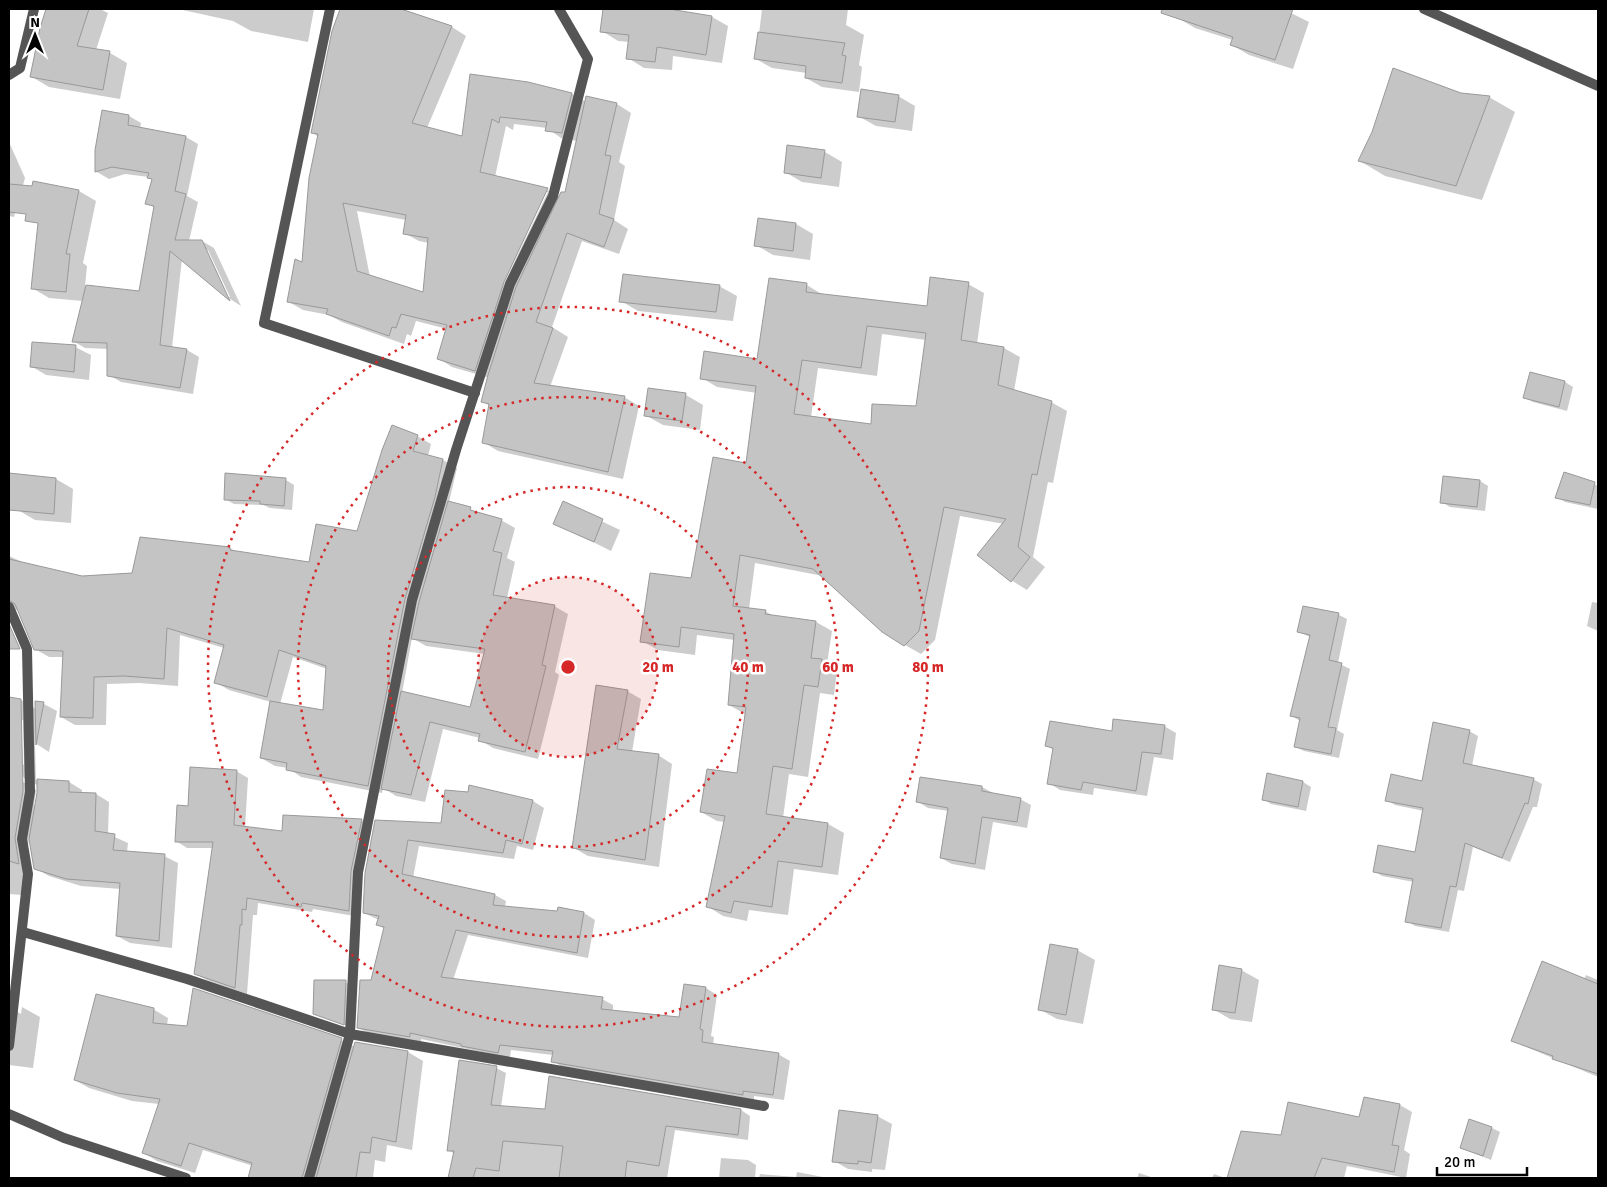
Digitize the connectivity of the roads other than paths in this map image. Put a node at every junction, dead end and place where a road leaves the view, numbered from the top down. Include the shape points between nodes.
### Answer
1 (34, 9) edge
2 (330, 9) edge
3 (559, 9) edge
4 (1424, 9) edge
5 (9, 75) edge
6 (1598, 86) edge
7 (475, 393) junction
8 (9, 607) edge
9 (22, 932) junction
10 (350, 1034) junction
11 (9, 1046) edge
12 (764, 1106) dead end
13 (9, 1114) edge
14 (186, 1178) edge
15 (309, 1178) edge

1 - 5 street via 20,68
2 - 7 street via 264,323
3 - 7 street via 588,59 553,196 510,284
4 - 6 street
7 - 10 street via 412,600 358,872
8 - 9 street via 27,649 30,792 22,839 28,874
9 - 10 street via 187,979
9 - 11 street
10 - 12 street
10 - 15 street
13 - 14 street via 64,1138

